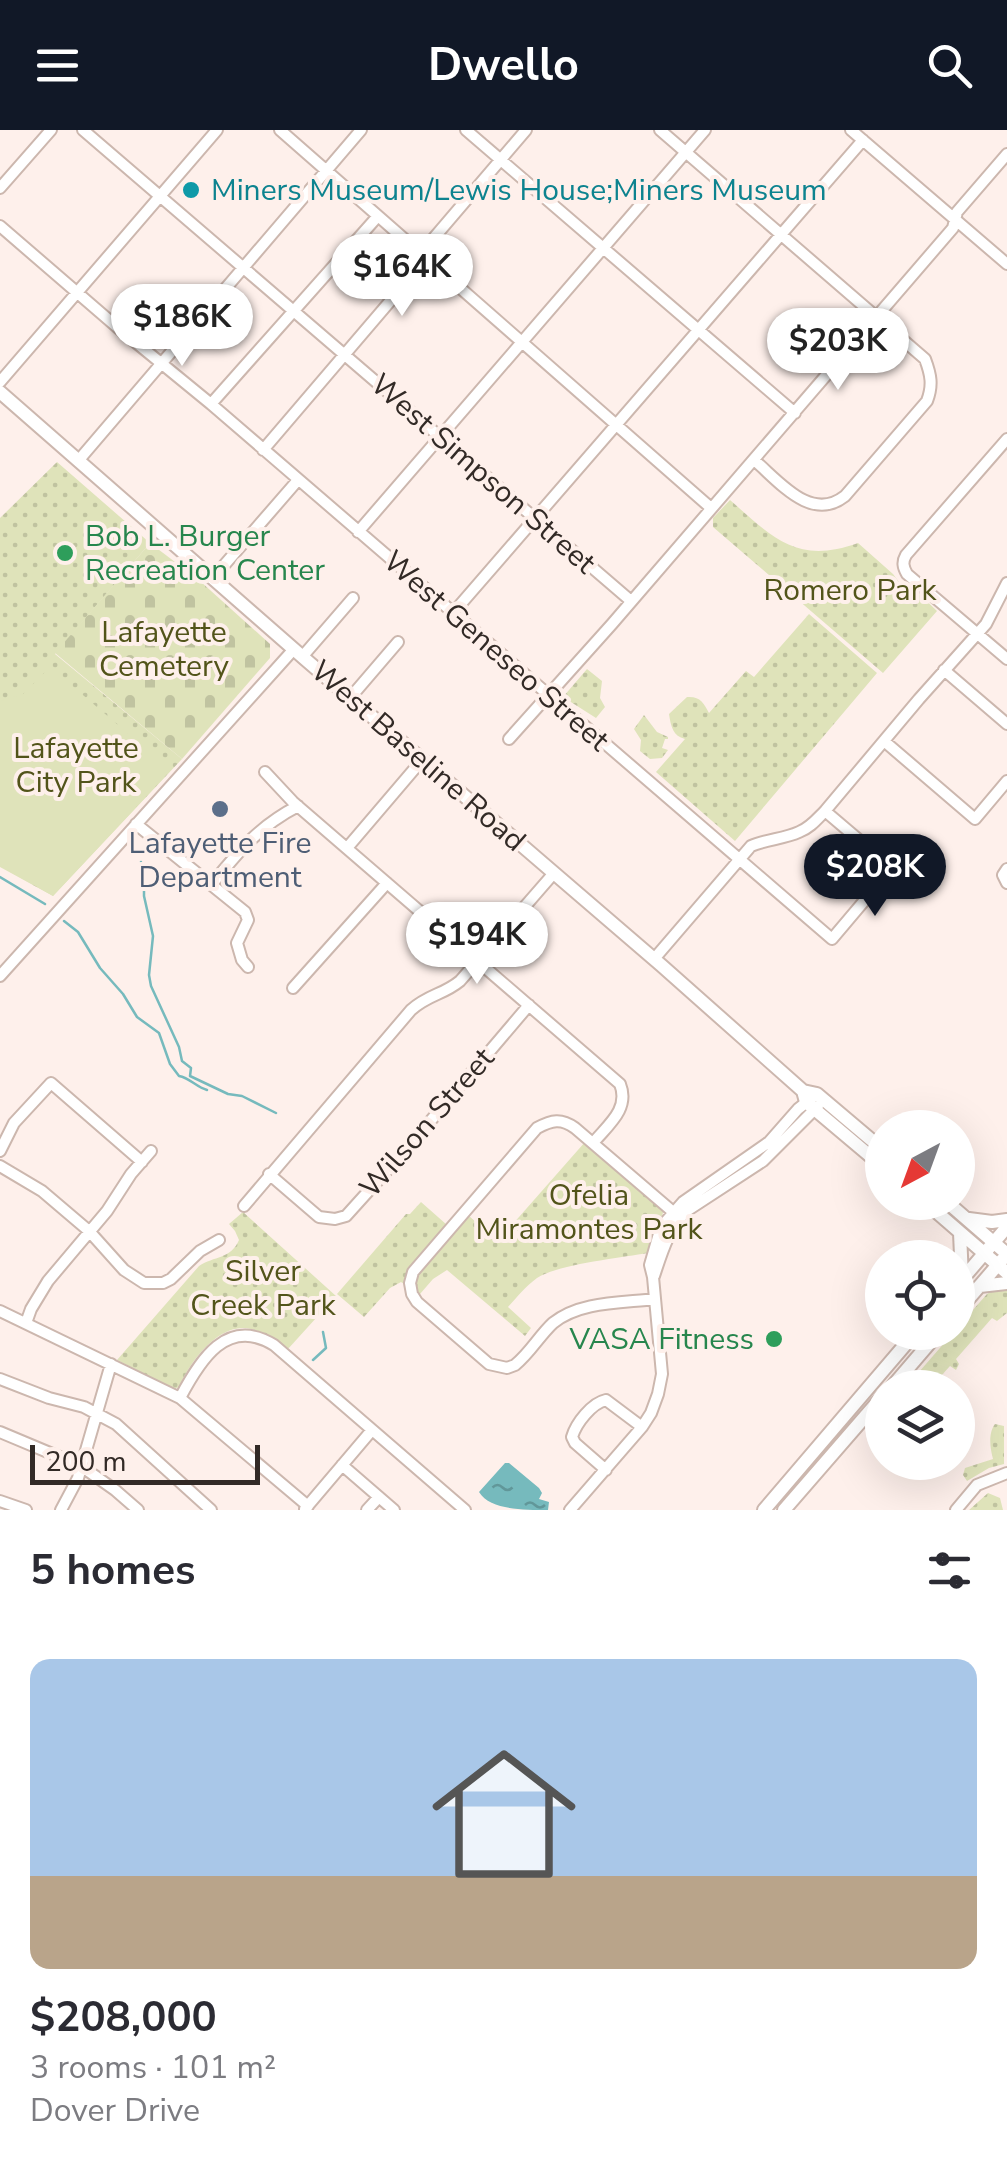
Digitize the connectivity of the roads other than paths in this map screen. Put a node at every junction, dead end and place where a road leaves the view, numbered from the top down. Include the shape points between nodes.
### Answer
1 (51, 130) edge
2 (83, 130) edge
3 (217, 130) edge
4 (280, 130) edge
5 (361, 130) edge
6 (466, 130) edge
7 (526, 130) edge
8 (660, 130) edge
9 (705, 130) edge
10 (859, 134) edge
11 (686, 152) junction
12 (1007, 154) edge
13 (500, 159) junction
14 (326, 170) junction
15 (0, 188) edge
16 (160, 197) junction
17 (378, 216) junction
18 (955, 219) junction
19 (0, 226) edge
20 (780, 235) junction
21 (603, 248) junction
22 (424, 256) junction
23 (1007, 264) edge
24 (244, 268) junction
25 (77, 292) junction
26 (295, 311) junction
27 (876, 318) junction
28 (698, 330) junction
29 (522, 342) junction
30 (346, 354) junction
31 (161, 364) junction
32 (0, 382) edge
33 (0, 392) edge
34 (211, 404) junction
35 (795, 413) junction
36 (616, 424) junction
37 (440, 437) junction
38 (1007, 439) edge
39 (263, 450) junction
40 (754, 460) junction
41 (78, 461) junction
42 (298, 480) junction
43 (711, 508) junction
44 (535, 519) junction
45 (358, 532) junction
46 (213, 578) junction
47 (1007, 583) edge
48 (353, 598) dead end
49 (632, 601) junction
50 (452, 613) junction
51 (977, 633) junction
52 (398, 642) dead end
53 (298, 653) junction
54 (1007, 659) edge
55 (944, 670) junction
56 (548, 696) junction
57 (350, 698) junction
58 (1007, 724) edge
59 (509, 739) dead end
60 (884, 741) junction
61 (422, 760) junction
62 (264, 772) dead end
63 (1007, 781) edge
64 (298, 806) junction
65 (825, 811) junction
66 (136, 824) junction
67 (347, 848) junction
68 (738, 859) junction
69 (892, 868) junction
70 (1007, 868) edge
71 (554, 873) junction
72 (1007, 882) edge
73 (387, 883) junction
74 (212, 884) junction
75 (917, 888) dead end
76 (654, 959) junction
77 (478, 962) junction
78 (248, 967) dead end
79 (0, 976) edge
80 (293, 988) dead end
81 (529, 1004) junction
82 (813, 1100) junction
83 (865, 1137) edge
84 (593, 1143) junction
85 (865, 1150) edge
86 (0, 1151) edge
87 (151, 1151) dead end
88 (142, 1162) junction
89 (0, 1166) edge
90 (270, 1174) junction
91 (244, 1206) dead end
92 (676, 1214) junction
93 (945, 1220) edge
94 (968, 1220) edge
95 (975, 1220) edge
96 (1007, 1224) edge
97 (89, 1231) junction
98 (960, 1233) junction
99 (219, 1240) dead end
100 (960, 1240) edge
101 (989, 1248) junction
102 (1005, 1262) edge
103 (975, 1264) edge
104 (1007, 1283) edge
105 (980, 1286) junction
106 (975, 1292) edge
107 (654, 1299) junction
108 (0, 1310) edge
109 (26, 1323) junction
110 (901, 1350) edge
111 (924, 1350) edge
112 (111, 1364) junction
113 (906, 1370) edge
114 (0, 1379) edge
115 (180, 1398) junction
116 (96, 1413) junction
117 (865, 1417) edge
118 (642, 1427) junction
119 (372, 1430) junction
120 (0, 1432) edge
121 (342, 1465) junction
122 (80, 1466) junction
123 (606, 1470) junction
124 (1007, 1473) edge
125 (379, 1496) junction
126 (0, 1500) edge
127 (578, 1507) edge
128 (306, 1508) edge
129 (460, 1508) edge
130 (26, 1510) edge
131 (61, 1510) edge
132 (138, 1510) edge
133 (210, 1510) edge
134 (367, 1510) edge
135 (394, 1510) edge
136 (764, 1510) edge
137 (784, 1510) edge
138 (956, 1510) edge

1 - 15 street
2 - 16 street, West Simpson Street
3 - 16 street
4 - 14 street
5 - 14 street
6 - 13 street
7 - 13 street
8 - 11 street
9 - 11 street
10 - 18 street
10 - 20 street
11 - 20 street
11 - 21 street
12 - 18 street
13 - 21 street
13 - 22 street
14 - 17 street
14 - 24 street
16 - 24 street, West Simpson Street
16 - 25 street
17 - 22 street
17 - 26 street
18 - 23 street
18 - 27 street
19 - 25 street, West Geneseo Street
20 - 27 street
20 - 28 street
21 - 28 street
21 - 29 street
22 - 29 street
22 - 30 street
24 - 26 street, West Simpson Street
24 - 31 street
25 - 31 street, West Geneseo Street
25 - 32 street
26 - 30 street, West Simpson Street
26 - 34 street
27 - 35 street
27 - 40 street via 924,360 932,380 927,401 836,503 797,497
28 - 35 street
28 - 36 street
29 - 36 street
29 - 37 street
30 - 37 street, West Simpson Street
30 - 39 street
31 - 34 street, West Geneseo Street
31 - 41 street
33 - 41 main road, West Baseline Road
34 - 39 street, West Geneseo Street
35 - 40 street
36 - 43 street
36 - 44 street
37 - 44 street, West Simpson Street
37 - 45 street
38 - 51 street via 903,560 907,574
39 - 42 street, West Geneseo Street
40 - 43 street
41 - 46 main road, West Baseline Road
42 - 45 street, West Geneseo Street
42 - 46 street
43 - 49 street
44 - 49 street, West Simpson Street
44 - 50 street
45 - 50 street, West Geneseo Street
46 - 53 main road, West Baseline Road
47 - 51 street
48 - 53 street
49 - 56 street
50 - 56 street, West Geneseo Street
51 - 54 street
51 - 55 street
52 - 57 street
53 - 57 main road, West Baseline Road
53 - 66 street
55 - 58 street
55 - 60 street
56 - 59 street
56 - 68 street, West Geneseo Street
57 - 61 main road, West Baseline Road
60 - 63 street via 975,818
60 - 65 street
61 - 67 street
61 - 71 main road, West Baseline Road
62 - 64 street
64 - 67 street
64 - 74 street via 250,838
65 - 68 street via 798,833 762,840
65 - 69 street
66 - 74 street
66 - 79 street
67 - 73 street
68 - 69 street, West Geneseo Street via 832,939
68 - 76 street
69 - 75 street
70 - 72 street
71 - 76 main road, West Baseline Road
71 - 77 street
73 - 77 street
73 - 80 street
74 - 78 street via 245,912 237,943
76 - 82 main road, West Baseline Road
77 - 81 street
77 - 90 street via 450,989 411,1010
81 - 84 street via 620,1084 622,1108
81 - 90 street, Wilson Street via 346,1216 318,1216
82 - 83 main road, West Baseline Road
82 - 85 main road, West Baseline Road
82 - 92 street via 763,1161
84 - 92 street
84 - 107 street via 568,1122 537,1128 413,1272 412,1294 488,1364 507,1368 572,1312
86 - 88 street via 14,1123 51,1083
87 - 88 street
88 - 97 street
89 - 97 street
90 - 91 street
92 - 107 street via 654,1276
93 - 98 main road
94 - 101 main road
95 - 96 main road
96 - 101 main road
97 - 99 street via 135,1279 154,1284 171,1279
97 - 109 street via 48,1281
98 - 100 main road
98 - 101 main road
101 - 102 main road
101 - 103 main road
102 - 105 main road
104 - 105 main road
105 - 106 main road
107 - 118 street via 662,1374
108 - 109 street
109 - 112 street
110 - 136 main road
111 - 113 main road
112 - 115 street
112 - 116 street
114 - 116 street
115 - 119 street via 220,1343 254,1335
115 - 128 street
116 - 122 street
116 - 133 street via 144,1447
117 - 137 main road
118 - 123 street
118 - 123 street via 606,1400 590,1410 572,1436
119 - 121 street
119 - 129 street
120 - 122 street
121 - 125 street
121 - 128 street
122 - 131 street
122 - 132 street
123 - 127 street
124 - 138 street via 977,1485
125 - 134 street
125 - 135 street
126 - 130 street

